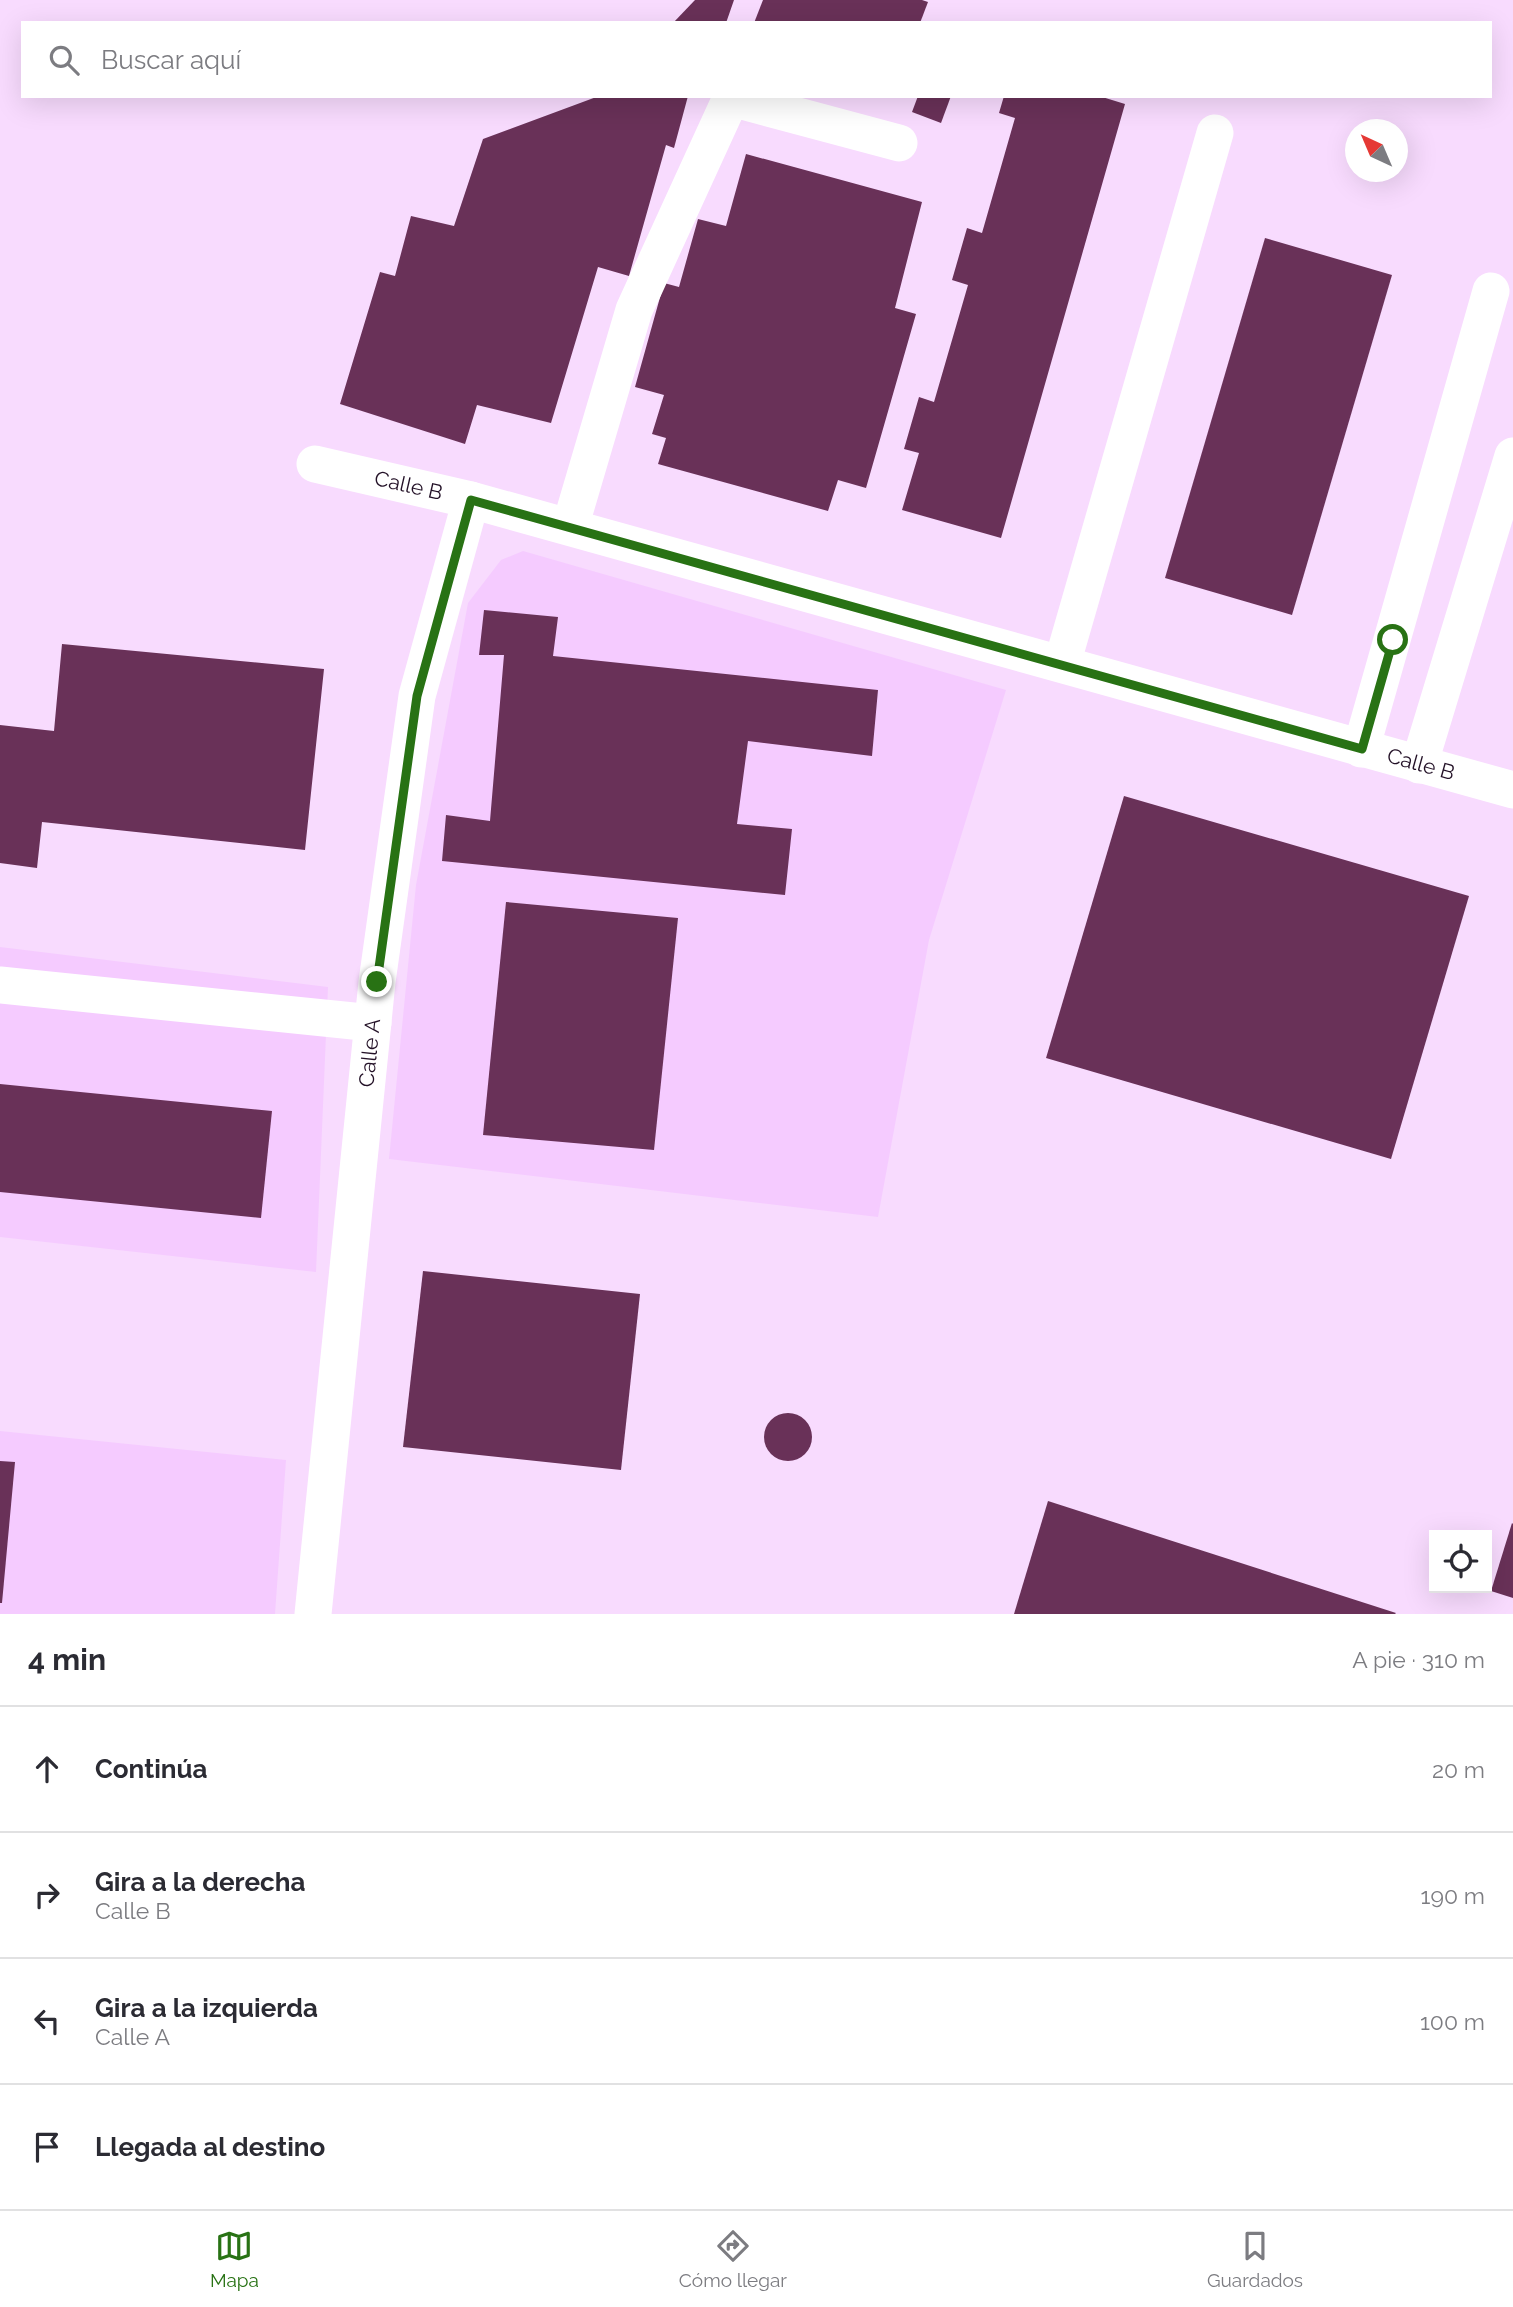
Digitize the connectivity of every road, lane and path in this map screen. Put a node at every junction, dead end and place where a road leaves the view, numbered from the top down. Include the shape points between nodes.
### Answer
1 (1215, 133) dead end
2 (899, 143) dead end
3 (1491, 291) dead end
4 (1513, 456) edge
5 (315, 464) dead end
6 (471, 500) junction
7 (570, 527) junction
8 (1062, 664) junction
9 (1362, 749) junction
10 (1419, 765) junction
11 (1513, 790) edge
12 (0, 985) edge
13 (373, 1023) junction
14 (313, 1614) edge

1 - 8 street
2 - 7 street via 731,98 634,310
3 - 9 street
4 - 10 street
5 - 6 street, Calle B
6 - 7 street, Calle B
6 - 13 street, Calle A via 417,696
7 - 8 street, Calle B
8 - 9 street, Calle B
9 - 10 street, Calle B
10 - 11 street, Calle B
12 - 13 street
13 - 14 street, Calle A

